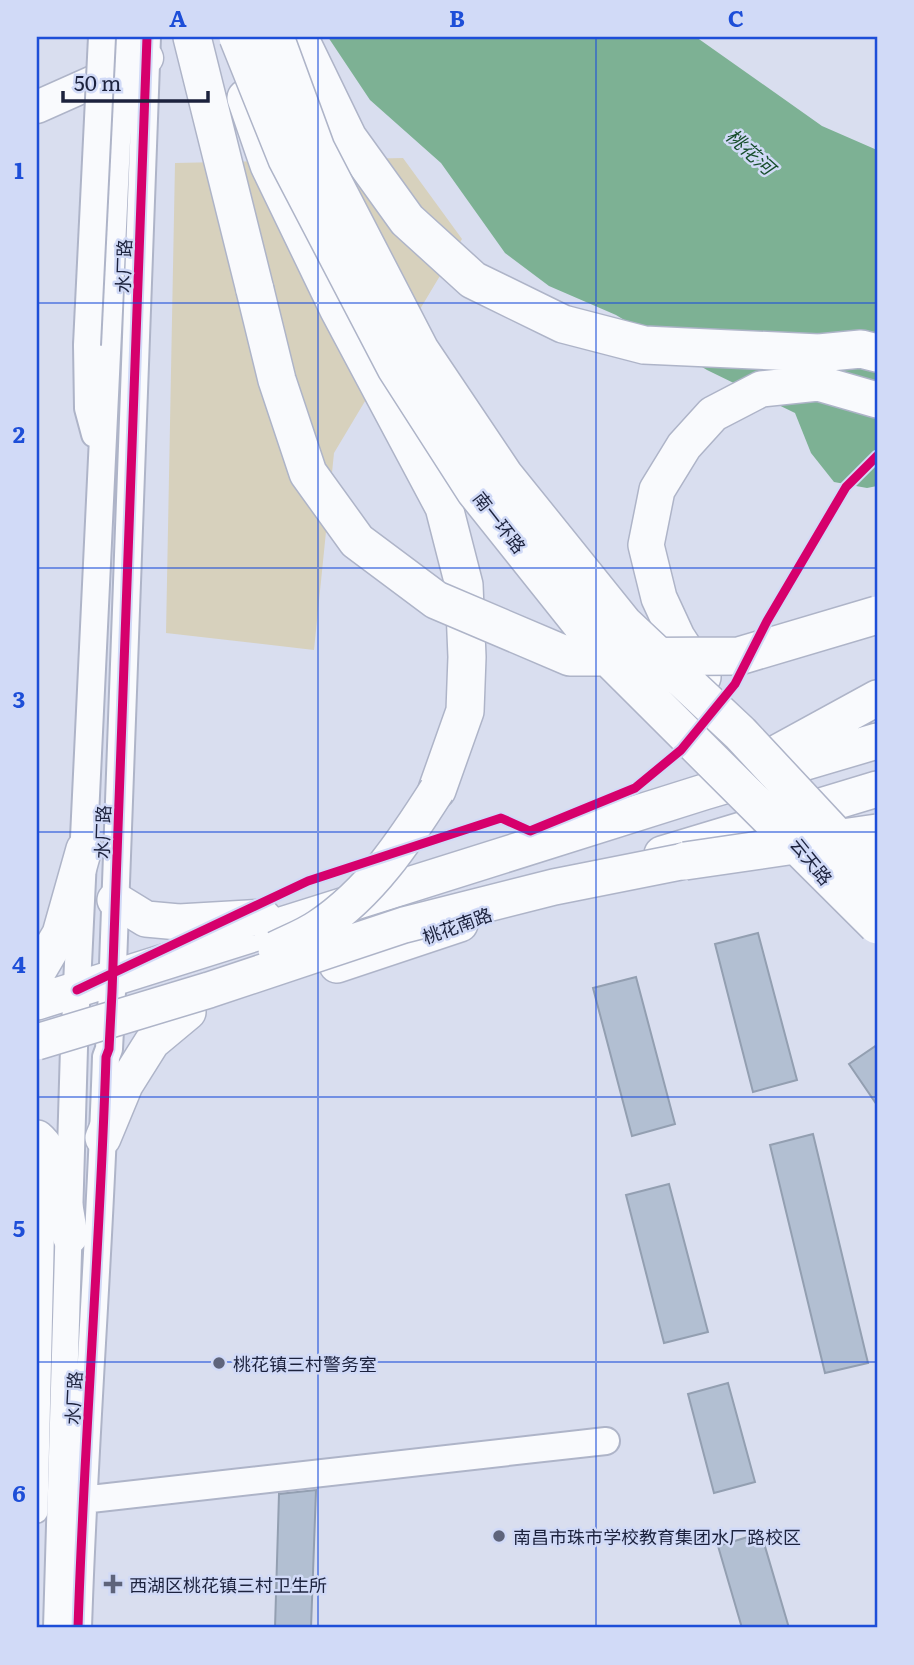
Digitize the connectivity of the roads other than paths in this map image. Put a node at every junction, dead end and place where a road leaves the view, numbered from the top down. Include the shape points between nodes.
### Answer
1 (102, 37) edge
2 (122, 37) edge
3 (192, 37) edge
4 (228, 37) edge
5 (238, 37) edge
6 (275, 37) edge
7 (299, 37) edge
8 (138, 55) edge
9 (37, 107) edge
10 (877, 353) edge
11 (877, 400) edge
12 (103, 461) junction
13 (877, 615) edge
14 (877, 698) edge
15 (740, 733) junction
16 (877, 741) edge
17 (784, 770) junction
18 (747, 780) junction
19 (877, 789) edge
20 (437, 790) joint
21 (704, 792) junction
22 (813, 807) junction
23 (776, 818) junction
24 (877, 833) edge
25 (84, 849) junction
26 (685, 861) joint
27 (877, 881) edge
28 (115, 900) junction
29 (322, 913) junction
30 (877, 925) edge
31 (877, 942) edge
32 (37, 973) edge
33 (112, 979) junction
34 (77, 990) junction
35 (37, 1002) edge
36 (188, 1012) junction
37 (37, 1032) edge
38 (109, 1036) junction
39 (37, 1042) edge
40 (74, 1048) junction
41 (37, 1059) edge
42 (103, 1138) junction
43 (41, 1143) edge
44 (70, 1236) junction
45 (606, 1441) dead end
46 (79, 1501) junction
47 (37, 1512) edge
48 (57, 1628) edge
49 (78, 1628) edge
50 (88, 1628) edge

1 - 12 street, bridge via 87,345 88,408
2 - 8 street, 水厂路
3 - 13 highway, bridge via 277,380 308,473 357,541 436,600 570,657 739,656
4 - 20 highway via 268,165 444,507 464,585 467,657 465,711
5 - 30 highway, 南一环路, bridge via 287,159 396,368 475,491 606,654
6 - 15 highway, 南一环路, bridge via 316,149 420,350 504,475 624,624
7 - 10 highway via 355,148 407,220 473,280 563,324 644,345
8 - 9 main road
8 - 12 street, 水厂路
8 - 28 street, 水厂路
11 - 15 main road, bridge via 818,383 761,389 713,414 684,446 657,490 646,545 659,598 677,637
12 - 25 street, 水厂路
14 - 21 main road
15 - 27 highway, 南一环路, bridge
16 - 17 main road
17 - 18 main road
17 - 22 main road, 云天路
18 - 21 main road
18 - 23 main road, 云天路
19 - 22 main road, 桃花南路
20 - 37 main road, bridge via 401,847 360,895 318,928 210,981
21 - 29 main road
22 - 23 main road, 桃花南路
22 - 27 main road, 云天路
23 - 31 main road, 云天路
23 - 36 main road, 桃花南路
24 - 26 highway, bridge
25 - 32 main road via 60,934
25 - 34 street, 水厂路
26 - 39 main road, bridge via 554,887 404,925
28 - 29 main road via 146,919 179,922
28 - 33 street, 水厂路
29 - 33 main road
33 - 34 main road
33 - 38 street, 水厂路
34 - 35 main road
34 - 40 street, 水厂路
36 - 38 main road, 桃花南路
36 - 42 main road via 152,1042 125,1085
38 - 40 main road, 桃花南路
38 - 42 street, 水厂路
40 - 41 main road, 桃花南路
40 - 44 street, 水厂路
42 - 46 street, 水厂路
43 - 44 main road via 58,1174
43 - 47 street
44 - 46 street, 水厂路
45 - 46 street
46 - 48 street, 水厂路
46 - 49 street, 水厂路
46 - 50 street

